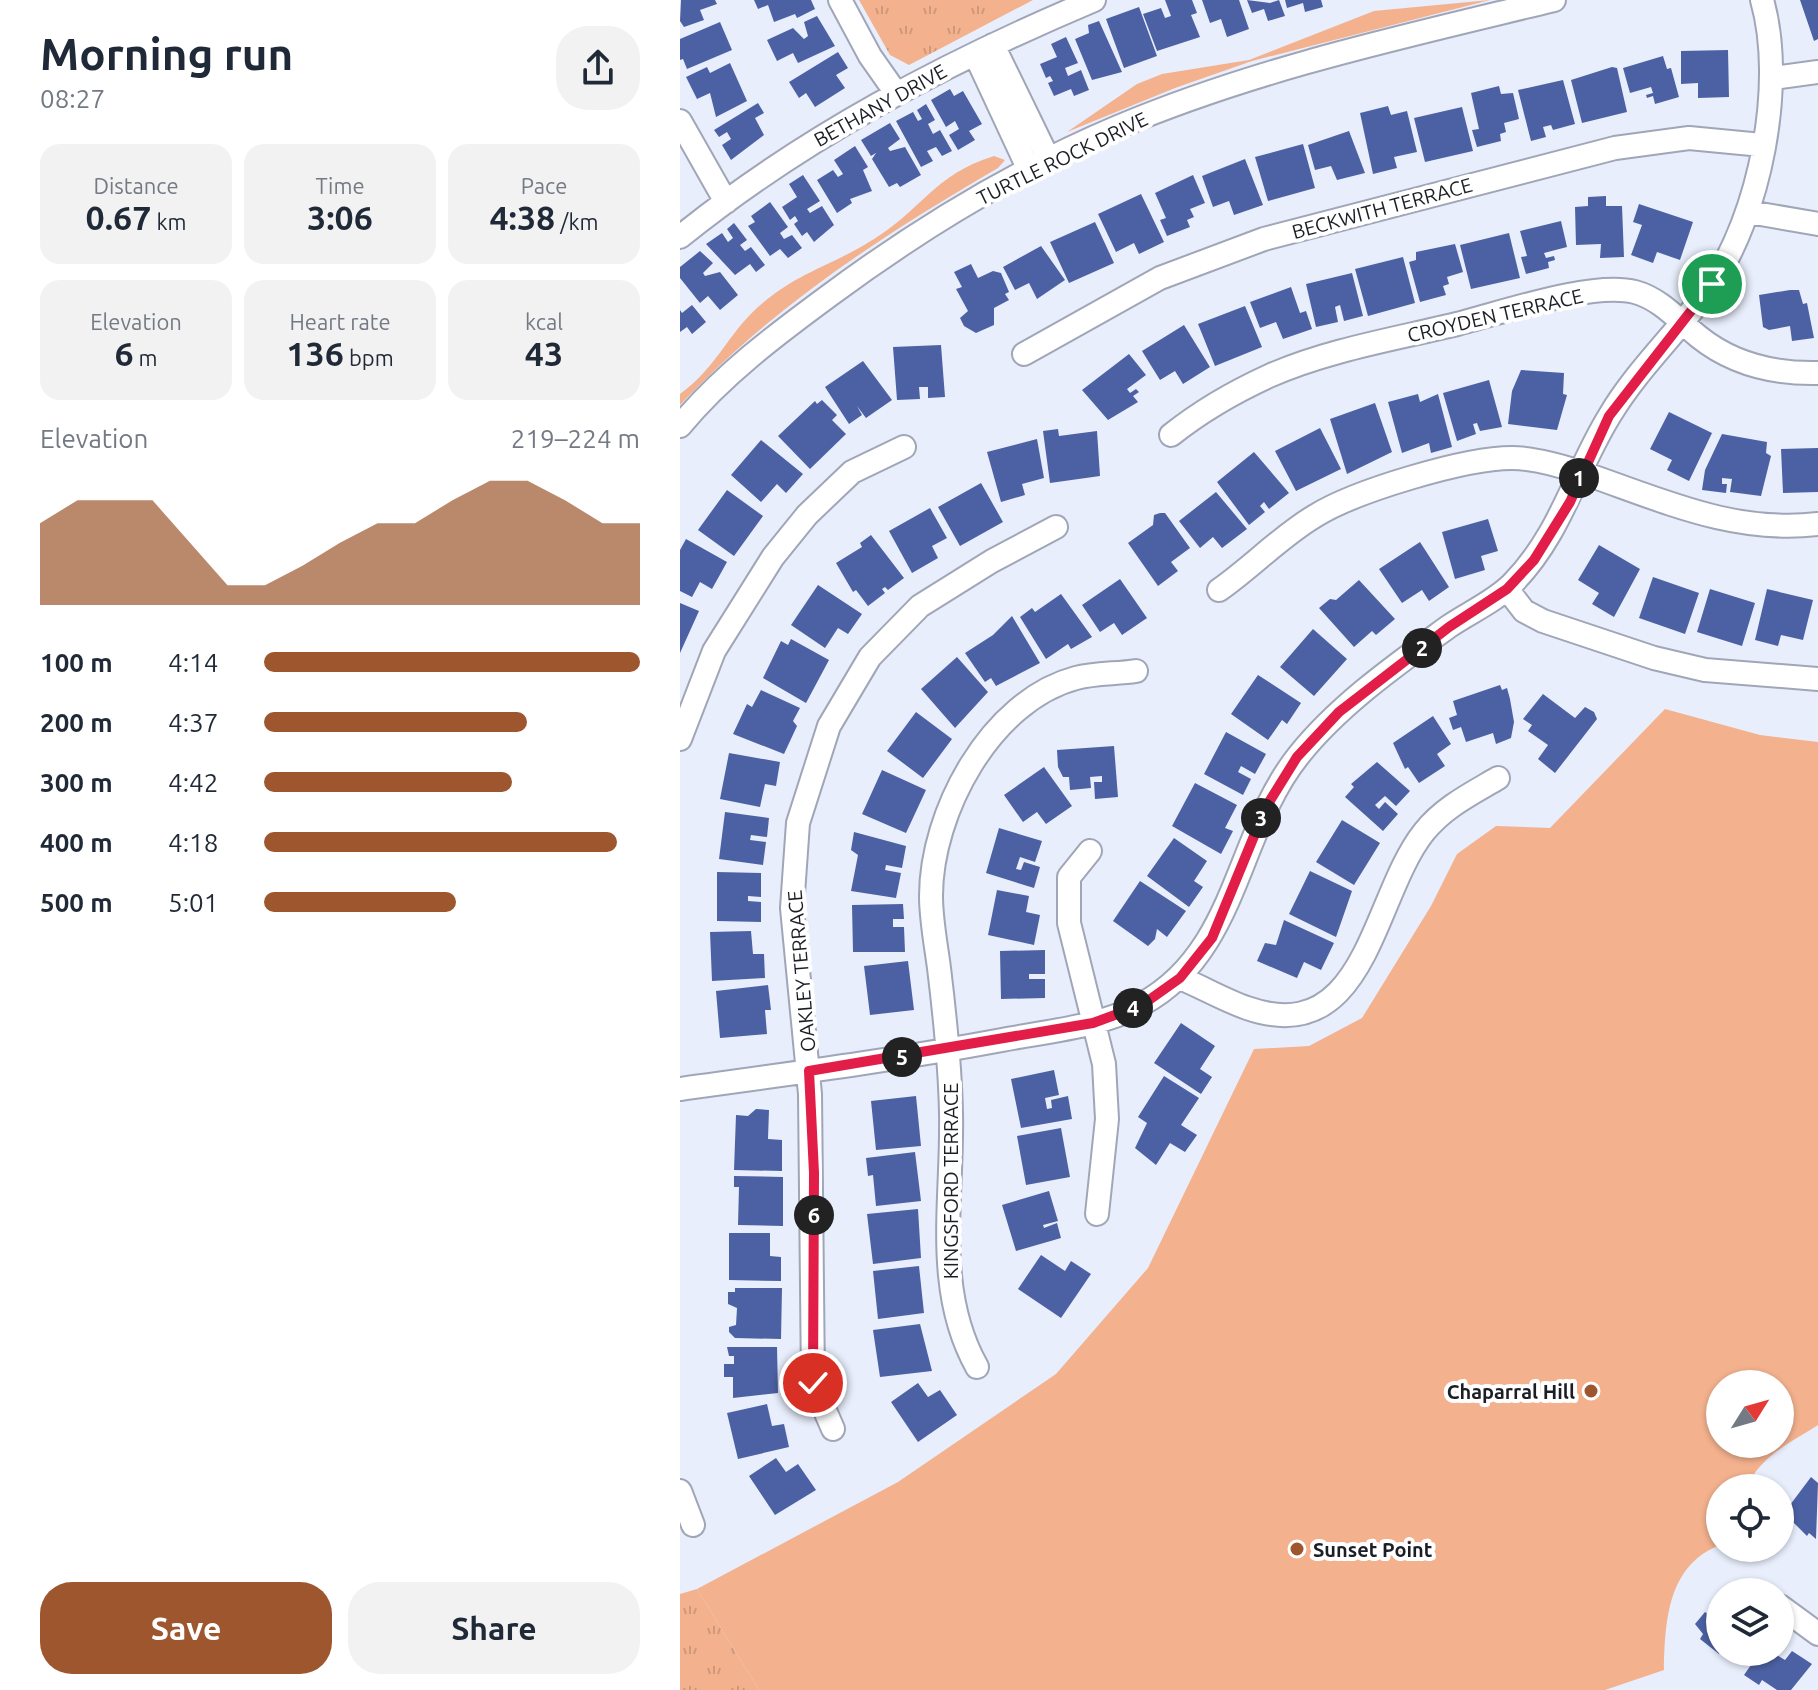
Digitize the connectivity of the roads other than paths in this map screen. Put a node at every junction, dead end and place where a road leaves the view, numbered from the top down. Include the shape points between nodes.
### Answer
1 (840, 0) edge
2 (1094, 0) edge
3 (1554, 0) edge
4 (1762, 0) edge
5 (1060, 7) edge
6 (984, 49) junction
7 (1818, 72) edge
8 (1774, 78) junction
9 (896, 93) junction
10 (680, 121) edge
11 (1762, 145) junction
12 (1039, 165) junction
13 (726, 202) junction
14 (1749, 212) junction
15 (1818, 224) edge
16 (680, 237) edge
17 (1684, 322) junction
18 (1024, 354) dead end
19 (1818, 373) edge
20 (680, 426) edge
21 (1171, 435) dead end
22 (904, 447) dead end
23 (1582, 473) junction
24 (1818, 524) edge
25 (1056, 527) dead end
26 (1507, 589) junction
27 (1219, 590) dead end
28 (1136, 671) dead end
29 (1818, 679) edge
30 (680, 739) edge
31 (1498, 778) dead end
32 (1090, 851) dead end
33 (1180, 978) junction
34 (1093, 1023) junction
35 (948, 1050) junction
36 (809, 1071) junction
37 (680, 1089) edge
38 (1097, 1214) dead end
39 (977, 1367) dead end
40 (833, 1429) dead end
41 (680, 1491) edge
42 (693, 1525) dead end
43 (1794, 1616) edge
44 (1818, 1634) edge

1 - 9 street
2 - 5 street, BETHANY DRIVE
3 - 12 street, TURTLE ROCK DRIVE via 1337,53 1217,89 1117,127
4 - 8 street
5 - 6 street, BETHANY DRIVE
6 - 9 street, BETHANY DRIVE
6 - 12 street
7 - 8 street
8 - 11 street
9 - 13 street, BETHANY DRIVE via 791,154
10 - 13 street
11 - 14 street
11 - 18 street, BECKWITH TERRACE via 1689,138 1615,148 1278,235 1160,278
12 - 20 street, TURTLE ROCK DRIVE via 864,270 719,384
13 - 16 street, BETHANY DRIVE
14 - 15 street
14 - 17 street via 1734,248
17 - 19 street, CROYDEN TERRACE via 1723,353 1755,367
17 - 21 street, CROYDEN TERRACE via 1636,292 1613,289 1569,296 1271,375 1203,410
17 - 23 street via 1609,416
22 - 30 street via 852,472 773,557 714,651
23 - 24 street via 1742,525
23 - 26 street via 1553,533
23 - 27 street via 1512,458 1466,465 1346,499 1314,516
25 - 36 street, OAKLEY TERRACE via 920,606 870,657 829,726 798,823 792,908
26 - 29 street via 1524,611 1543,621 1654,658 1705,670
26 - 33 street via 1350,703 1297,757 1266,807 1212,938
28 - 35 street, KINGSFORD TERRACE via 1075,678 1036,697 990,737 955,789 936,841 931,897
31 - 33 street via 1454,804 1422,834 1358,967 1343,990 1321,1007 1299,1014 1248,1009
32 - 34 street via 1069,877 1069,923
33 - 34 street via 1142,1005
34 - 35 street
34 - 38 street via 1104,1064 1107,1119
35 - 36 street
35 - 39 street, KINGSFORD TERRACE via 951,1303
36 - 37 street
36 - 40 street, OAKLEY TERRACE via 813,1383
41 - 42 street
43 - 44 street

